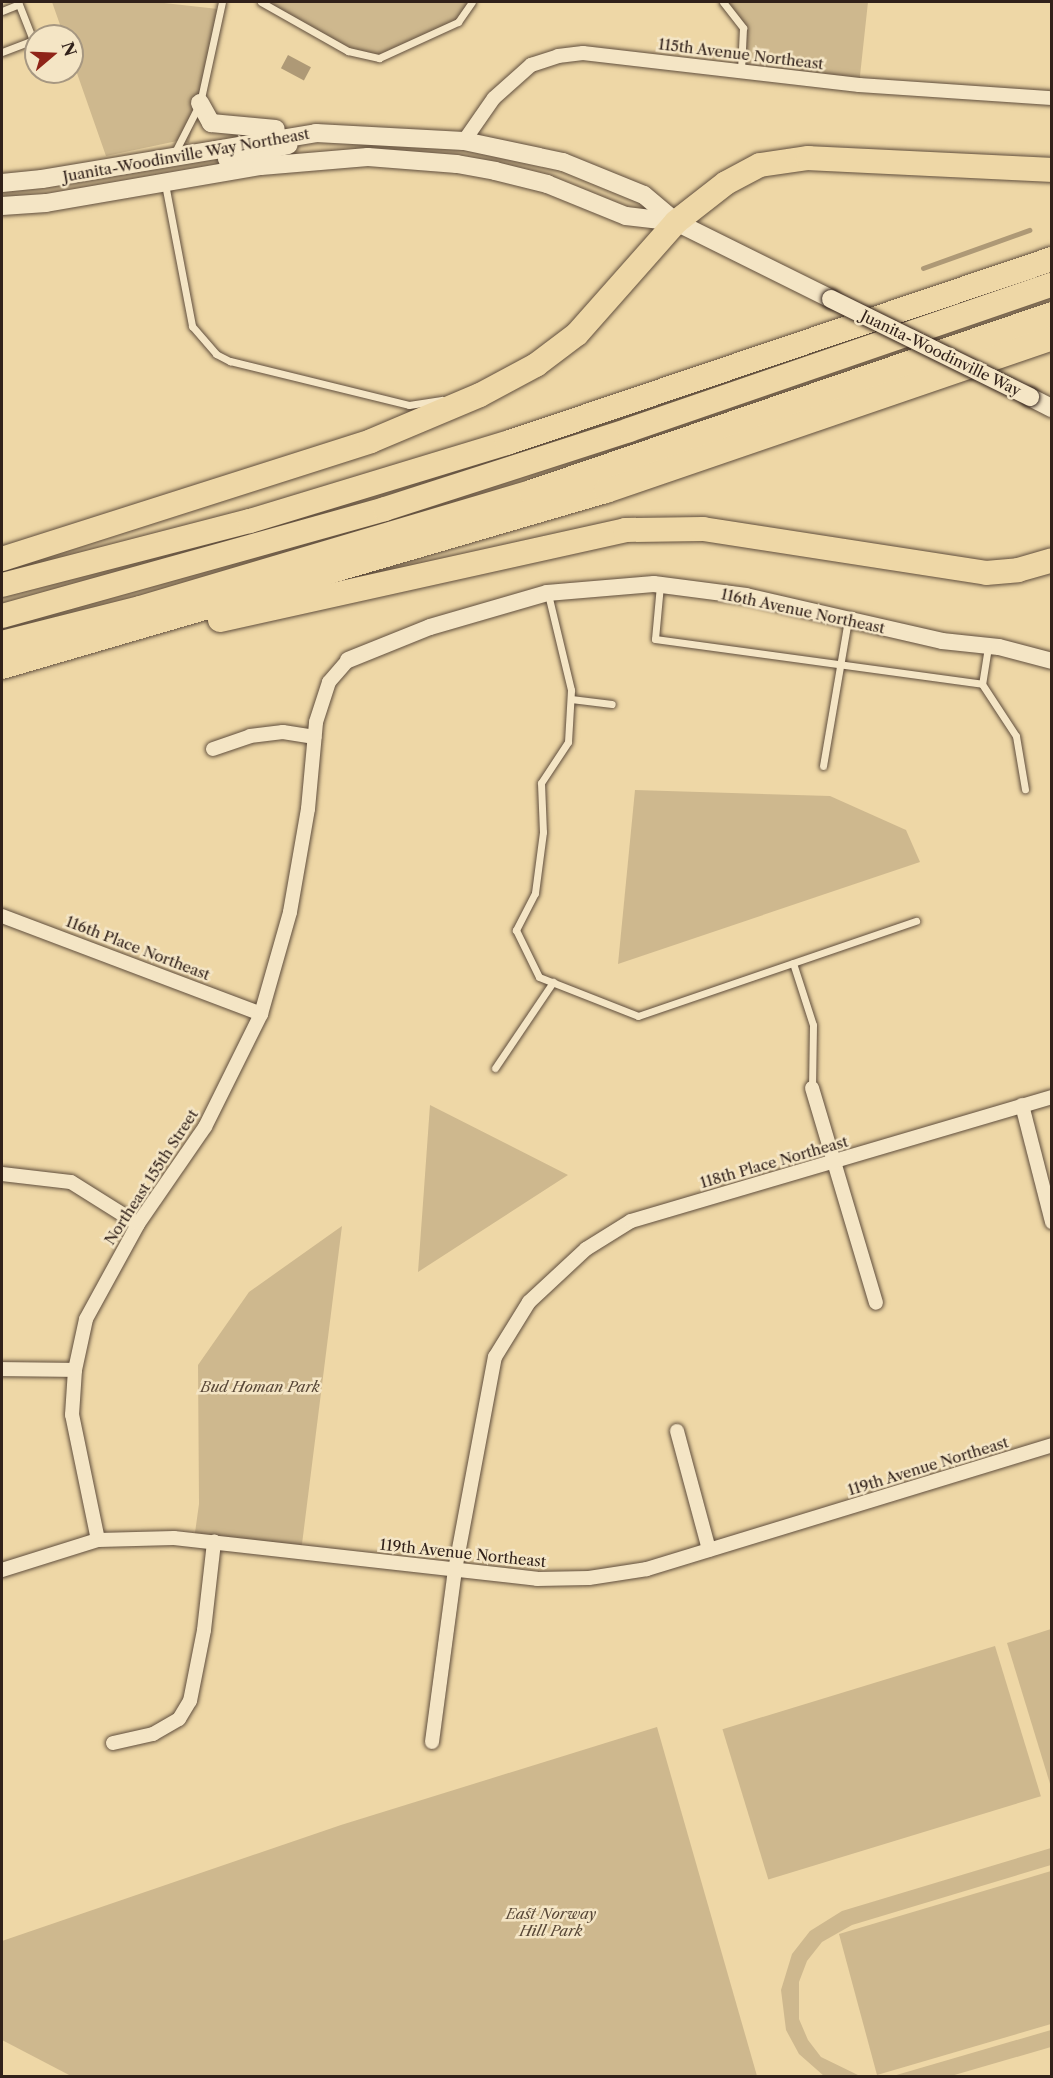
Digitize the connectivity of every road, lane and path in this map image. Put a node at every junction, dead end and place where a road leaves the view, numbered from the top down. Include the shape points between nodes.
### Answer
1 (222, 2) edge
2 (261, 2) edge
3 (472, 2) edge
4 (723, 2) edge
5 (19, 3) edge
6 (2, 11) edge
7 (2, 52) edge
8 (741, 71) junction
9 (1052, 98) edge
10 (200, 103) junction
11 (316, 133) junction
12 (464, 141) junction
13 (174, 154) junction
14 (1052, 170) edge
15 (66, 176) junction
16 (164, 180) junction
17 (2, 183) edge
18 (2, 206) edge
19 (676, 222) junction
20 (1052, 260) edge
21 (1052, 284) edge
22 (831, 299) joint
23 (1052, 314) edge
24 (1052, 338) edge
25 (1052, 353) edge
26 (480, 395) junction
27 (857, 406) junction
28 (1052, 408) edge
29 (2, 559) edge
30 (1052, 560) edge
31 (2, 585) edge
32 (660, 585) junction
33 (547, 593) junction
34 (2, 616) edge
35 (848, 619) junction
36 (2, 644) edge
37 (988, 646) junction
38 (348, 660) joint
39 (1052, 661) edge
40 (840, 664) junction
41 (2, 668) edge
42 (982, 684) junction
43 (571, 699) junction
44 (612, 704) dead end
45 (315, 737) junction
46 (213, 749) dead end
47 (823, 766) dead end
48 (1024, 789) dead end
49 (2, 916) edge
50 (915, 921) dead end
51 (793, 963) junction
52 (553, 982) junction
53 (261, 1014) junction
54 (495, 1068) dead end
55 (812, 1088) joint
56 (1052, 1097) edge
57 (1022, 1105) junction
58 (834, 1162) junction
59 (2, 1174) edge
60 (1052, 1222) edge
61 (138, 1224) junction
62 (876, 1303) dead end
63 (2, 1369) edge
64 (75, 1370) junction
65 (677, 1431) dead end
66 (1052, 1445) edge
67 (99, 1540) junction
68 (214, 1542) junction
69 (709, 1550) junction
70 (2, 1570) edge
71 (455, 1570) junction
72 (432, 1742) dead end
73 (114, 1743) dead end

1 - 10 lane
2 - 3 lane via 348,51 379,58 458,22
4 - 8 lane via 743,28
5 - 6 lane
5 - 7 lane via 33,40
8 - 9 street, 115th Avenue Northeast via 859,85
8 - 12 street, 115th Avenue Northeast via 608,54 558,56 531,65 494,98
10 - 11 main road via 211,123
10 - 13 lane
11 - 12 main road, Juanita-Woodinville Way Northeast
11 - 13 main road, Juanita-Woodinville Way Northeast
11 - 16 main road via 274,151 183,166
12 - 19 main road, Juanita-Woodinville Way Northeast via 563,162 644,195
13 - 15 main road, Juanita-Woodinville Way Northeast
14 - 19 highway via 783,159 760,165 726,183
15 - 16 main road via 98,179 146,173
15 - 17 main road, Juanita-Woodinville Way Northeast
16 - 18 main road, Juanita-Woodinville Way Northeast via 46,203
16 - 19 main road, Juanita-Woodinville Way Northeast via 317,159 368,157 457,164 547,184 626,216
16 - 26 lane via 192,326 204,343 230,361 409,405
19 - 22 main road, Juanita-Woodinville Way Northeast
19 - 26 highway via 577,334 536,365
20 - 31 highway via 507,442 250,521
21 - 34 highway via 407,502
22 - 28 main road, Juanita-Woodinville Way, bridge
23 - 36 highway via 531,492 140,608
24 - 27 highway
25 - 27 highway
26 - 29 highway via 371,441
27 - 41 highway via 606,492
30 - 41 highway via 1018,570 986,573 703,529 625,530
32 - 33 street, 116th Avenue Northeast
32 - 35 street, 116th Avenue Northeast via 746,596
32 - 40 lane via 655,639
33 - 38 street, 116th Avenue Northeast via 440,624
33 - 43 lane
35 - 37 street, 116th Avenue Northeast via 942,641
35 - 40 lane
37 - 39 street, 116th Avenue Northeast
37 - 42 lane
38 - 45 street, Northeast 155th Street via 329,681
40 - 42 lane
40 - 47 lane
42 - 48 lane via 1016,735
43 - 44 lane
43 - 52 lane via 568,742 541,783 543,832 535,893 516,930 540,976
45 - 46 street via 282,732 250,736
45 - 53 street, Northeast 155th Street via 290,912
49 - 53 street, 116th Place Northeast
50 - 51 lane
51 - 52 lane via 638,1016
51 - 55 lane via 813,1025
52 - 54 lane
53 - 61 street, Northeast 155th Street via 205,1127
55 - 58 street
56 - 57 street, 118th Place Northeast
57 - 58 street, 118th Place Northeast
57 - 60 street
58 - 62 street
58 - 71 street, 118th Place Northeast via 631,1221 586,1249 529,1302 495,1357
59 - 61 street via 71,1182
61 - 64 street, Northeast 155th Street via 86,1320
63 - 64 street
64 - 67 street, Northeast 155th Street via 72,1415
65 - 69 street
66 - 69 street, 119th Avenue Northeast
67 - 68 street, 119th Avenue Northeast via 174,1538
67 - 70 street, 119th Avenue Northeast
68 - 71 street, 119th Avenue Northeast
68 - 73 street via 204,1630 190,1701 179,1719 153,1734
69 - 71 street, 119th Avenue Northeast via 647,1569 589,1578 537,1579
71 - 72 street

